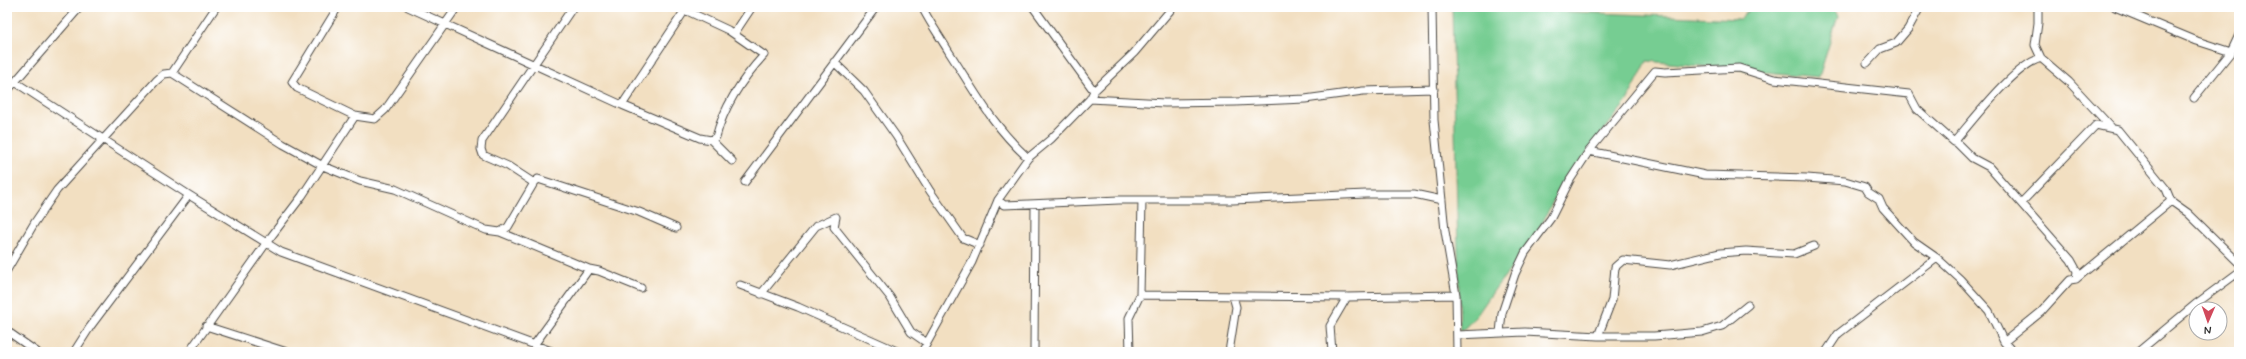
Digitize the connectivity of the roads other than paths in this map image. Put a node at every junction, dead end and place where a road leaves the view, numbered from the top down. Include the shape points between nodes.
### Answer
1 (80, 7) edge
2 (216, 7) edge
3 (338, 7) edge
4 (408, 7) edge
5 (457, 7) edge
6 (573, 7) edge
7 (752, 7) edge
8 (876, 7) edge
9 (922, 7) edge
10 (1033, 7) edge
11 (1173, 7) edge
12 (1432, 7) edge
13 (1920, 7) edge
14 (2038, 7) edge
15 (2115, 7) edge
16 (683, 9) edge
17 (446, 24) junction
18 (734, 34) junction
19 (2239, 34) edge
20 (2231, 52) junction
21 (2041, 58) junction
22 (834, 62) junction
23 (1867, 63) dead end
24 (535, 65) junction
25 (172, 73) junction
26 (15, 82) junction
27 (1434, 89) junction
28 (7, 91) edge
29 (1094, 92) junction
30 (2194, 98) dead end
31 (1090, 99) junction
32 (622, 105) junction
33 (356, 116) junction
34 (2111, 127) junction
35 (104, 139) junction
36 (711, 140) junction
37 (1955, 141) junction
38 (1589, 151) junction
39 (1028, 158) junction
40 (732, 161) dead end
41 (323, 166) junction
42 (745, 182) dead end
43 (534, 183) junction
44 (189, 195) junction
45 (998, 200) junction
46 (1142, 200) junction
47 (1442, 200) junction
48 (2171, 201) junction
49 (2021, 203) junction
50 (1035, 204) junction
51 (676, 228) dead end
52 (500, 232) junction
53 (267, 242) junction
54 (980, 245) junction
55 (1814, 246) dead end
56 (1937, 258) junction
57 (2239, 263) edge
58 (589, 269) junction
59 (7, 270) edge
60 (2239, 272) edge
61 (2076, 279) junction
62 (740, 285) dead end
63 (641, 288) dead end
64 (761, 294) junction
65 (1140, 295) junction
66 (1456, 295) junction
67 (1233, 296) junction
68 (1347, 297) junction
69 (1748, 306) dead end
70 (206, 326) junction
71 (7, 331) edge
72 (1500, 333) junction
73 (1458, 335) junction
74 (1598, 336) junction
75 (2004, 342) junction
76 (927, 343) junction
77 (534, 345) junction
78 (37, 352) edge
79 (74, 352) edge
80 (188, 352) edge
81 (287, 352) edge
82 (554, 352) edge
83 (899, 352) edge
84 (922, 352) edge
85 (1034, 352) edge
86 (1130, 352) edge
87 (1229, 352) edge
88 (1332, 352) edge
89 (1457, 352) edge
90 (1826, 352) edge
91 (2013, 352) edge
92 (2138, 352) edge

1 - 26 street
2 - 25 street
3 - 33 street via 292,82 297,88
4 - 17 street
5 - 17 street
6 - 24 street
7 - 18 street
8 - 22 street
9 - 39 street via 987,113
10 - 29 street
11 - 29 street via 1134,52
12 - 27 street
13 - 23 street via 1908,29 1896,42 1880,49
14 - 21 street via 2034,45
15 - 20 street via 2197,41
16 - 18 street
16 - 32 street
17 - 24 street
17 - 33 street via 380,115 375,119
18 - 36 street via 764,55 742,79 719,125 716,137
19 - 20 street
20 - 30 street
21 - 34 street via 2069,82
21 - 37 street via 2032,60 2010,79
22 - 42 street
22 - 54 street via 864,91 963,238
24 - 32 street
24 - 43 street via 482,141 481,149 483,154
25 - 35 street via 164,74 156,81
25 - 41 street via 283,144
26 - 28 street
26 - 35 street
27 - 31 street via 1363,91 1305,99 1235,102 1165,103
27 - 47 street via 1434,120
29 - 31 street
31 - 39 street via 1051,139
32 - 36 street via 700,138
33 - 41 street
34 - 48 street via 2118,130 2166,189
34 - 49 street via 2096,124
35 - 44 street
35 - 59 street via 56,190
36 - 40 street
37 - 38 street via 1917,109 1909,94 1774,79 1739,68 1655,71
37 - 49 street via 1972,158 1989,167
38 - 56 street via 1705,174 1807,178 1845,181 1864,186 1879,199 1914,242
38 - 72 street via 1570,180 1551,218 1525,253 1502,313
39 - 45 street
41 - 52 street via 360,181 395,189 453,217 486,230
41 - 53 street
43 - 51 street via 538,179 544,180 639,212
43 - 52 street via 508,227
44 - 53 street
44 - 79 street
45 - 50 street via 1004,204
45 - 54 street
46 - 47 street via 1414,194
46 - 50 street
46 - 65 street
47 - 66 street
48 - 57 street via 2188,213
48 - 61 street
49 - 61 street via 2071,260 2077,271
50 - 85 street
52 - 58 street
53 - 70 street
53 - 77 street via 281,252
54 - 76 street
55 - 74 street via 1794,254 1746,251 1720,253 1670,264 1623,260 1615,267 1612,300
56 - 75 street via 1989,311
56 - 90 street via 1838,334
58 - 63 street
58 - 77 street
60 - 92 street
61 - 75 street via 2070,280 2041,312
62 - 64 street
64 - 76 street via 816,226 836,217 834,227 890,297 911,332
64 - 83 street via 798,307
65 - 67 street
65 - 86 street via 1129,318
66 - 68 street
66 - 73 street
67 - 68 street
67 - 87 street via 1236,307
68 - 88 street via 1330,326
69 - 74 street via 1722,326 1702,332 1654,336
70 - 80 street
70 - 81 street
71 - 78 street
72 - 73 street
72 - 74 street
73 - 89 street
75 - 91 street
76 - 84 street
77 - 82 street

